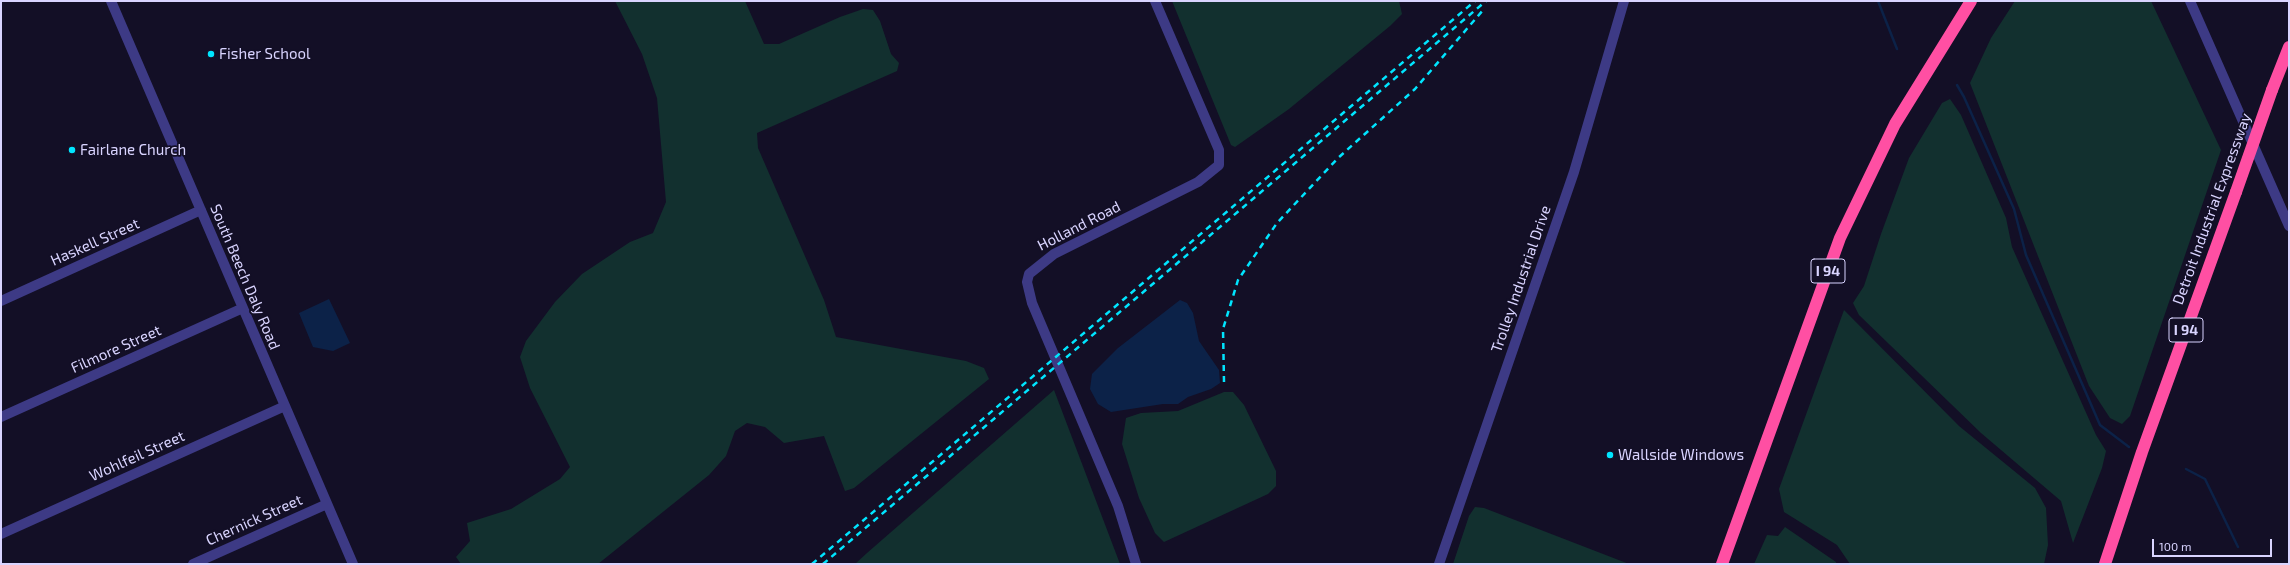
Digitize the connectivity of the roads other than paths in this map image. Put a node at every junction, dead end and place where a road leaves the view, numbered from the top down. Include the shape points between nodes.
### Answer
1 (111, 1) edge
2 (1155, 1) edge
3 (1624, 1) edge
4 (1971, 1) edge
5 (2190, 1) edge
6 (2289, 47) edge
7 (200, 210) junction
8 (2289, 226) edge
9 (1, 300) edge
10 (243, 308) junction
11 (284, 406) junction
12 (1, 417) edge
13 (327, 504) junction
14 (1, 534) edge
15 (193, 564) edge
16 (353, 564) edge
17 (1136, 564) edge
18 (1439, 564) edge
19 (1722, 564) edge
20 (2105, 564) edge

1 - 7 street, South Beech Daly Road
2 - 17 street, Holland Road via 1219,150 1219,165 1198,182 1054,254 1029,274 1027,282 1032,302 1118,506
3 - 18 street, Trolley Industrial Drive via 1574,172
4 - 19 highway, I 94 via 1895,124 1840,238
5 - 8 street
6 - 20 highway, Detroit Industrial Expressway / I 94, bridge via 2142,452
7 - 9 street, Haskell Street
7 - 10 street, South Beech Daly Road
10 - 11 street, South Beech Daly Road
10 - 12 street, Filmore Street
11 - 13 street, South Beech Daly Road
11 - 14 street, Wohlfeil Street
13 - 15 street, Chernick Street
13 - 16 street, South Beech Daly Road

